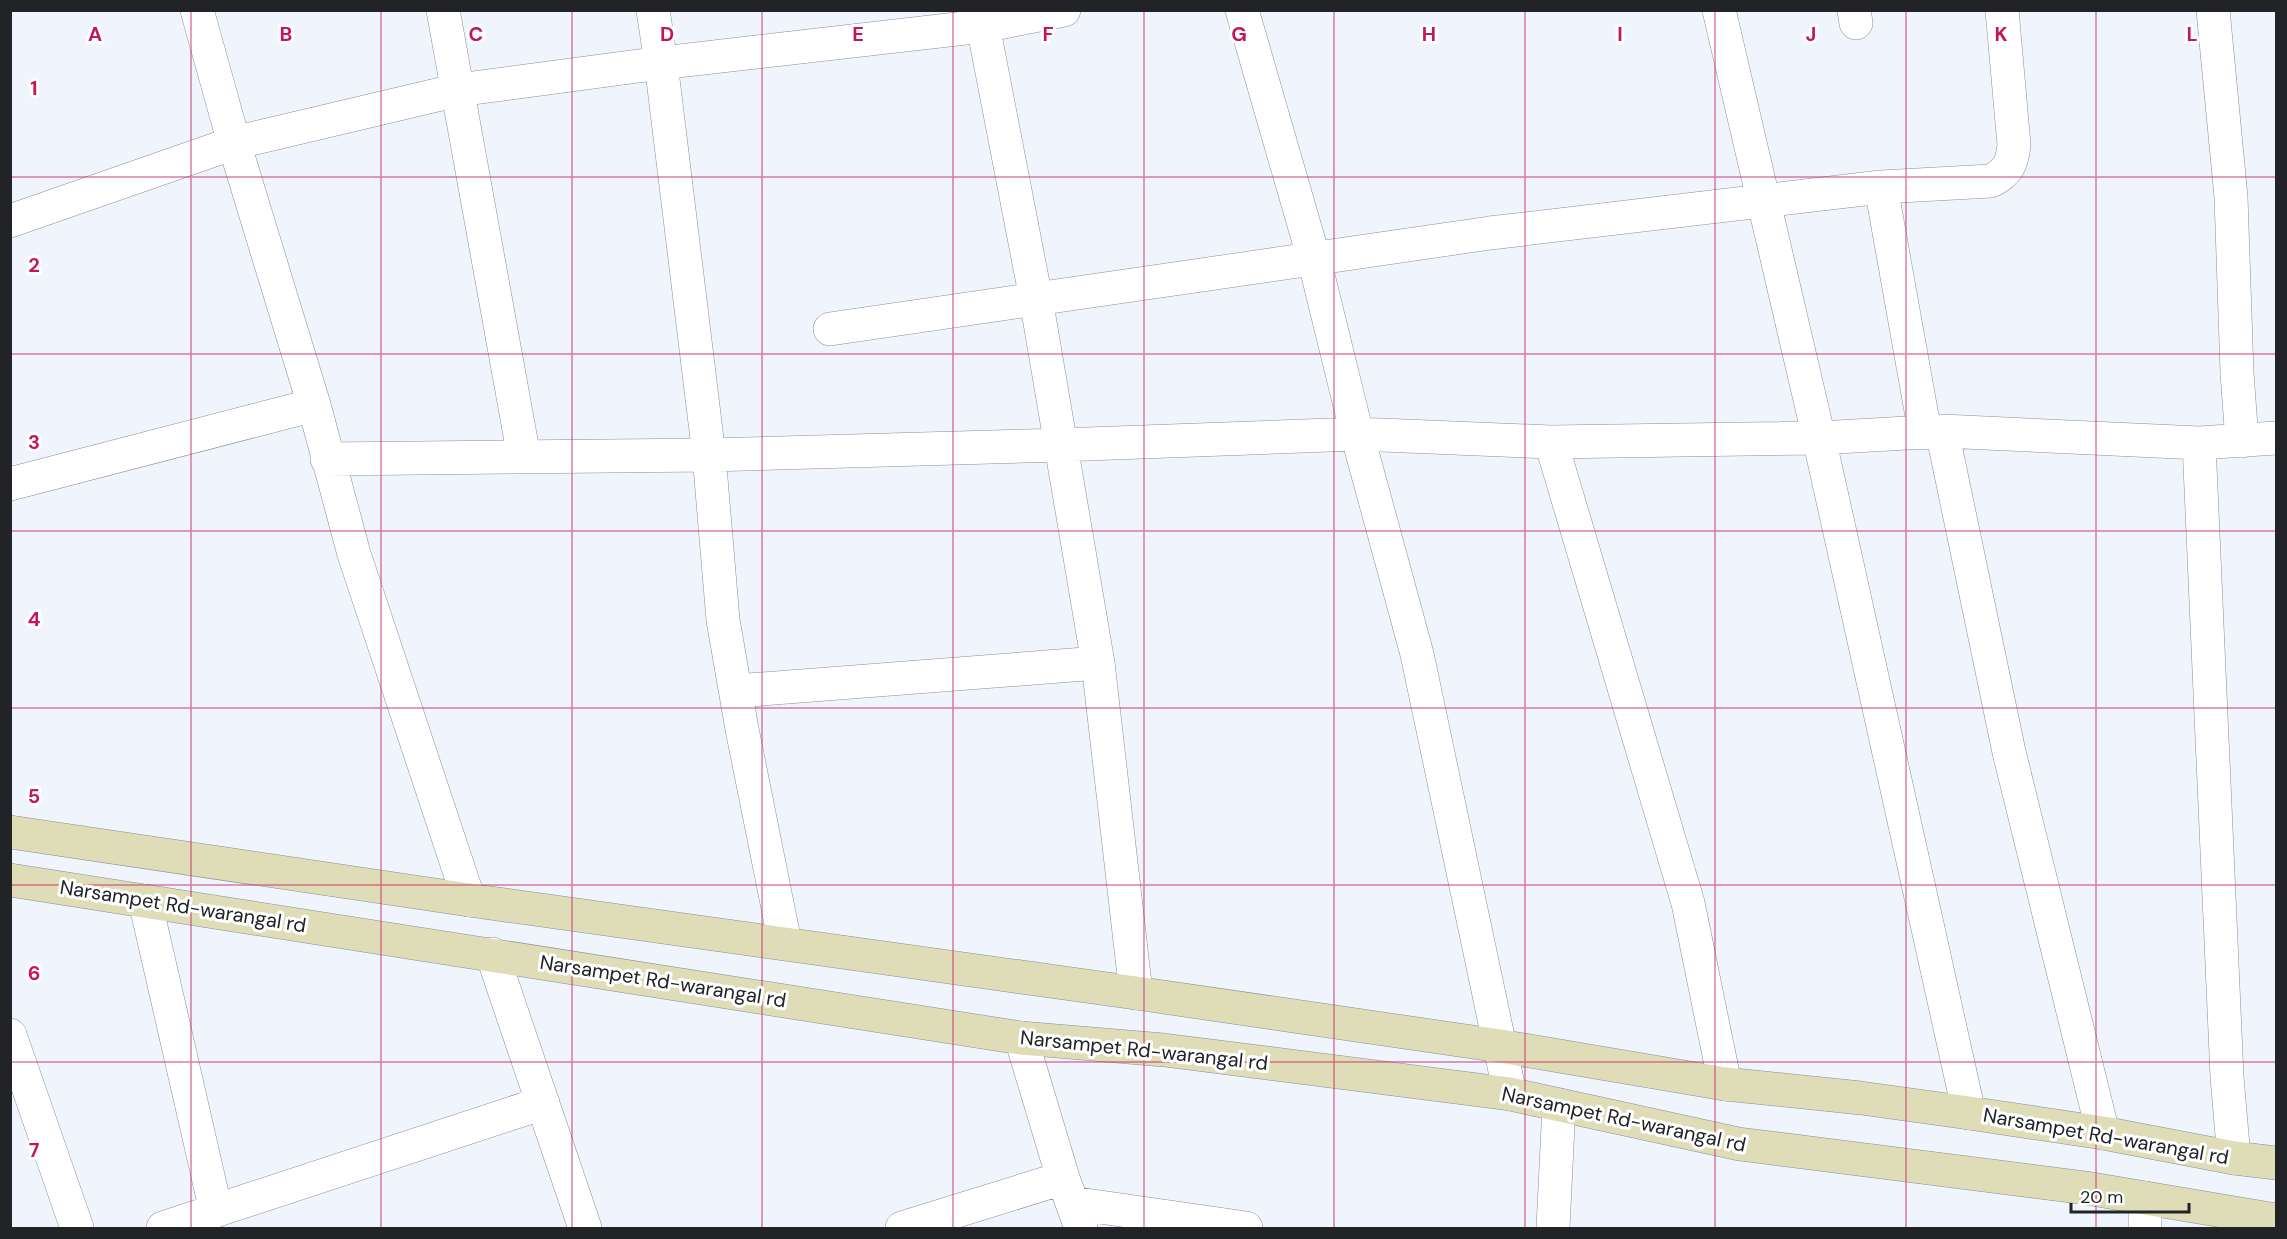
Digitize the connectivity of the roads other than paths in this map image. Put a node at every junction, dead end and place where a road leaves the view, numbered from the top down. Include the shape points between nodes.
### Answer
1 (197, 10) edge
2 (443, 10) edge
3 (653, 10) edge
4 (1064, 10) edge
5 (1242, 10) edge
6 (1719, 10) edge
7 (2002, 10) edge
8 (2213, 10) edge
9 (982, 18) edge
10 (661, 63) junction
11 (458, 90) junction
12 (234, 143) junction
13 (1881, 187) junction
14 (1762, 200) junction
15 (10, 221) edge
16 (1314, 259) junction
17 (1036, 299) junction
18 (830, 329) dead end
19 (314, 405) junction
20 (1933, 432) junction
21 (1357, 434) junction
22 (1819, 438) junction
23 (2277, 438) edge
24 (2242, 441) junction
25 (1551, 442) junction
26 (2199, 443) junction
27 (1060, 445) junction
28 (709, 455) junction
29 (524, 457) junction
30 (327, 459) junction
31 (10, 484) edge
32 (1098, 663) junction
33 (736, 691) junction
34 (10, 832) edge
35 (10, 880) edge
36 (469, 900) junction
37 (145, 901) junction
38 (785, 943) junction
39 (492, 954) junction
40 (1136, 993) junction
41 (10, 1035) edge
42 (1021, 1038) junction
43 (1500, 1046) junction
44 (1725, 1084) junction
45 (1510, 1094) junction
46 (543, 1102) junction
47 (1559, 1105) junction
48 (1969, 1113) junction
49 (2103, 1133) junction
50 (2234, 1158) junction
51 (2277, 1163) edge
52 (1072, 1203) edge
53 (216, 1211) junction
54 (2145, 1213) edge
55 (2277, 1220) edge
56 (66, 1226) edge
57 (163, 1228) edge
58 (585, 1228) edge
59 (902, 1228) edge
60 (1246, 1228) edge
61 (1553, 1228) edge

1 - 12 street
2 - 11 street
3 - 10 street
4 - 9 street
5 - 16 street
6 - 14 street
7 - 13 street via 2014,145 2012,163 1991,181
8 - 24 street via 2231,197
9 - 10 street
9 - 17 street
10 - 11 street
10 - 28 street
11 - 12 street
11 - 29 street
12 - 15 street
12 - 19 street
13 - 14 street
13 - 20 street
14 - 16 street
14 - 22 street
16 - 17 street
16 - 21 street
17 - 18 street
17 - 27 street
19 - 30 street
19 - 31 street
20 - 22 street
20 - 26 street
20 - 49 street
21 - 25 street
21 - 27 street
21 - 43 street via 1417,654
22 - 25 street
22 - 48 street
23 - 24 street
24 - 26 street
25 - 44 street via 1688,903
26 - 50 street via 2227,1077
27 - 28 street
27 - 32 street
28 - 29 street
28 - 33 street via 723,620
29 - 30 street
30 - 36 street via 354,554
32 - 33 street
32 - 40 street
33 - 38 street
34 - 36 main road, Narsampet Rd-warangal rd
35 - 37 main road, Narsampet Rd-warangal rd
36 - 38 main road, Narsampet Rd-warangal rd
37 - 39 main road, Narsampet Rd-warangal rd
37 - 53 street
38 - 40 main road, Narsampet Rd-warangal rd
39 - 42 main road, Narsampet Rd-warangal rd
39 - 46 street
40 - 43 main road, Narsampet Rd-warangal rd
41 - 56 street
42 - 45 main road, Narsampet Rd-warangal rd via 1164,1050
42 - 52 street
43 - 44 main road, Narsampet Rd-warangal rd
43 - 45 street
44 - 48 main road, Narsampet Rd-warangal rd
45 - 47 main road, Narsampet Rd-warangal rd
46 - 53 street
46 - 58 street
47 - 54 main road, Narsampet Rd-warangal rd via 1739,1144 2086,1188
47 - 61 street
48 - 49 main road, Narsampet Rd-warangal rd
49 - 50 main road, Narsampet Rd-warangal rd
50 - 51 main road, Narsampet Rd-warangal rd
52 - 59 street
52 - 60 street
53 - 57 street
54 - 55 main road, Narsampet Rd-warangal rd

